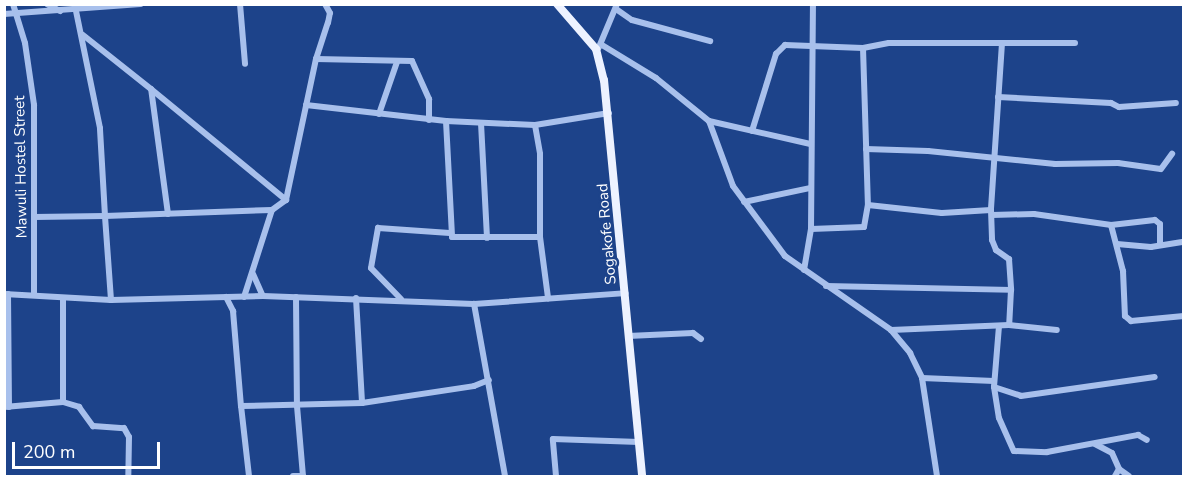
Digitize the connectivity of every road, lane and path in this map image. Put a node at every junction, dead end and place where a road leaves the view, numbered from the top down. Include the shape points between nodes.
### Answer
1 (13, 4) edge
2 (47, 4) edge
3 (240, 4) edge
4 (325, 4) edge
5 (557, 4) edge
6 (813, 4) edge
7 (139, 5) edge
8 (617, 7) edge
9 (60, 11) junction
10 (76, 11) junction
11 (4, 14) edge
12 (17, 14) junction
13 (83, 35) junction
14 (710, 41) dead end
15 (1002, 43) junction
16 (1075, 43) dead end
17 (599, 47) junction
18 (816, 48) junction
19 (863, 48) junction
20 (316, 59) junction
21 (398, 62) junction
22 (245, 64) dead end
23 (151, 89) junction
24 (998, 97) junction
25 (1176, 103) dead end
26 (306, 105) junction
27 (609, 113) junction
28 (379, 114) junction
29 (429, 120) junction
30 (446, 121) junction
31 (709, 121) junction
32 (481, 123) junction
33 (535, 124) junction
34 (752, 131) junction
35 (810, 144) junction
36 (866, 149) junction
37 (1172, 154) dead end
38 (993, 160) junction
39 (810, 188) junction
40 (286, 200) junction
41 (744, 202) junction
42 (868, 206) junction
43 (272, 210) junction
44 (991, 212) junction
45 (168, 214) junction
46 (105, 216) junction
47 (34, 217) junction
48 (1111, 225) junction
49 (811, 229) junction
50 (450, 233) junction
51 (540, 237) junction
52 (487, 238) junction
53 (1184, 242) edge
54 (1118, 244) junction
55 (1160, 245) junction
56 (804, 270) junction
57 (253, 273) junction
58 (826, 286) junction
59 (1011, 290) junction
60 (626, 293) junction
61 (6, 294) edge
62 (34, 295) junction
63 (263, 296) junction
64 (226, 297) junction
65 (243, 297) junction
66 (296, 297) junction
67 (63, 298) junction
68 (356, 298) junction
69 (548, 298) junction
70 (401, 299) junction
71 (111, 300) junction
72 (474, 304) junction
73 (233, 311) junction
74 (1184, 316) edge
75 (1009, 325) junction
76 (999, 326) junction
77 (891, 330) junction
78 (1057, 330) dead end
79 (628, 336) junction
80 (701, 339) dead end
81 (1155, 377) dead end
82 (922, 378) junction
83 (489, 380) junction
84 (994, 384) junction
85 (63, 402) junction
86 (362, 403) junction
87 (241, 406) junction
88 (297, 406) junction
89 (7, 407) edge
90 (1147, 440) dead end
91 (639, 442) junction
92 (1095, 444) junction
93 (1119, 469) junction
94 (303, 476) edge
95 (128, 477) edge
96 (249, 477) edge
97 (293, 477) edge
98 (505, 477) edge
99 (556, 477) edge
100 (642, 477) edge
101 (937, 477) edge
102 (1115, 477) edge
103 (1129, 477) edge

1 - 12 street, Mawuli Hostel Street
2 - 9 street
3 - 22 street
4 - 20 street via 330,13
5 - 17 main road, Sogakofe Road
6 - 18 street
7 - 10 street
8 - 14 street via 632,20
8 - 17 street
9 - 10 street
9 - 12 street
10 - 13 street
11 - 12 street
12 - 47 street, Mawuli Hostel Street via 34,105
13 - 23 street
13 - 46 street via 100,128
15 - 16 street
15 - 19 street via 889,43
15 - 24 street
17 - 27 main road, Sogakofe Road
17 - 31 street via 656,78
18 - 19 street
18 - 34 street via 780,48
18 - 35 street
19 - 36 street
20 - 21 street
20 - 26 street
21 - 28 street
21 - 29 street via 416,64 429,99
23 - 40 street
23 - 45 street
24 - 25 street via 1111,103 1119,108
24 - 38 street
26 - 28 street
26 - 40 street
27 - 33 street
27 - 60 main road, Sogakofe Road
28 - 29 street
29 - 30 street
30 - 32 street
30 - 50 street
31 - 34 street
31 - 41 street via 723,165
32 - 33 street
32 - 52 street
33 - 51 street via 540,154
34 - 35 street
35 - 39 street
36 - 38 street via 928,151
36 - 42 street
37 - 38 street via 1161,169 1118,163
38 - 44 street
39 - 41 street
39 - 49 street
40 - 43 street
41 - 56 street via 785,256
42 - 44 street via 942,213
42 - 49 street via 864,227
43 - 45 street
43 - 57 street
44 - 48 street
44 - 59 street via 992,240 996,250 1009,259
45 - 46 street
46 - 47 street
46 - 71 street
47 - 62 street, Mawuli Hostel Street
48 - 54 street
48 - 55 street via 1155,220 1160,224
49 - 56 street
50 - 52 street via 458,239
50 - 70 street via 378,228 371,268
51 - 52 street
51 - 69 street
53 - 55 street
54 - 55 street
54 - 74 street via 1125,316 1131,321
56 - 58 street
57 - 63 street
57 - 65 street
58 - 59 street
58 - 77 street
59 - 75 street
60 - 69 street
60 - 79 main road, Sogakofe Road
61 - 62 street
61 - 89 street
62 - 67 street
63 - 65 street
63 - 66 street
64 - 65 street
64 - 71 street
64 - 73 street
65 - 73 street
66 - 68 street
66 - 88 street
67 - 71 street
67 - 85 street
68 - 70 street
68 - 86 street
69 - 72 street
70 - 72 street
72 - 83 street
73 - 87 street
75 - 76 street
75 - 78 street
76 - 77 street
76 - 84 street
77 - 82 street via 910,353
79 - 80 street via 693,333
79 - 91 main road, Sogakofe Road
81 - 84 street via 1021,396
82 - 84 street
82 - 101 street
83 - 86 street via 474,386
83 - 98 street
84 - 92 street via 999,418 1014,451 1047,452
85 - 89 street
85 - 95 street via 79,407 93,426 119,426 128,431
86 - 88 street
87 - 88 street
87 - 96 street
88 - 94 street
90 - 92 street via 1138,435
91 - 99 street via 553,439
91 - 100 main road, Sogakofe Road
92 - 93 street via 1112,453
93 - 102 street
93 - 103 street
94 - 97 street

